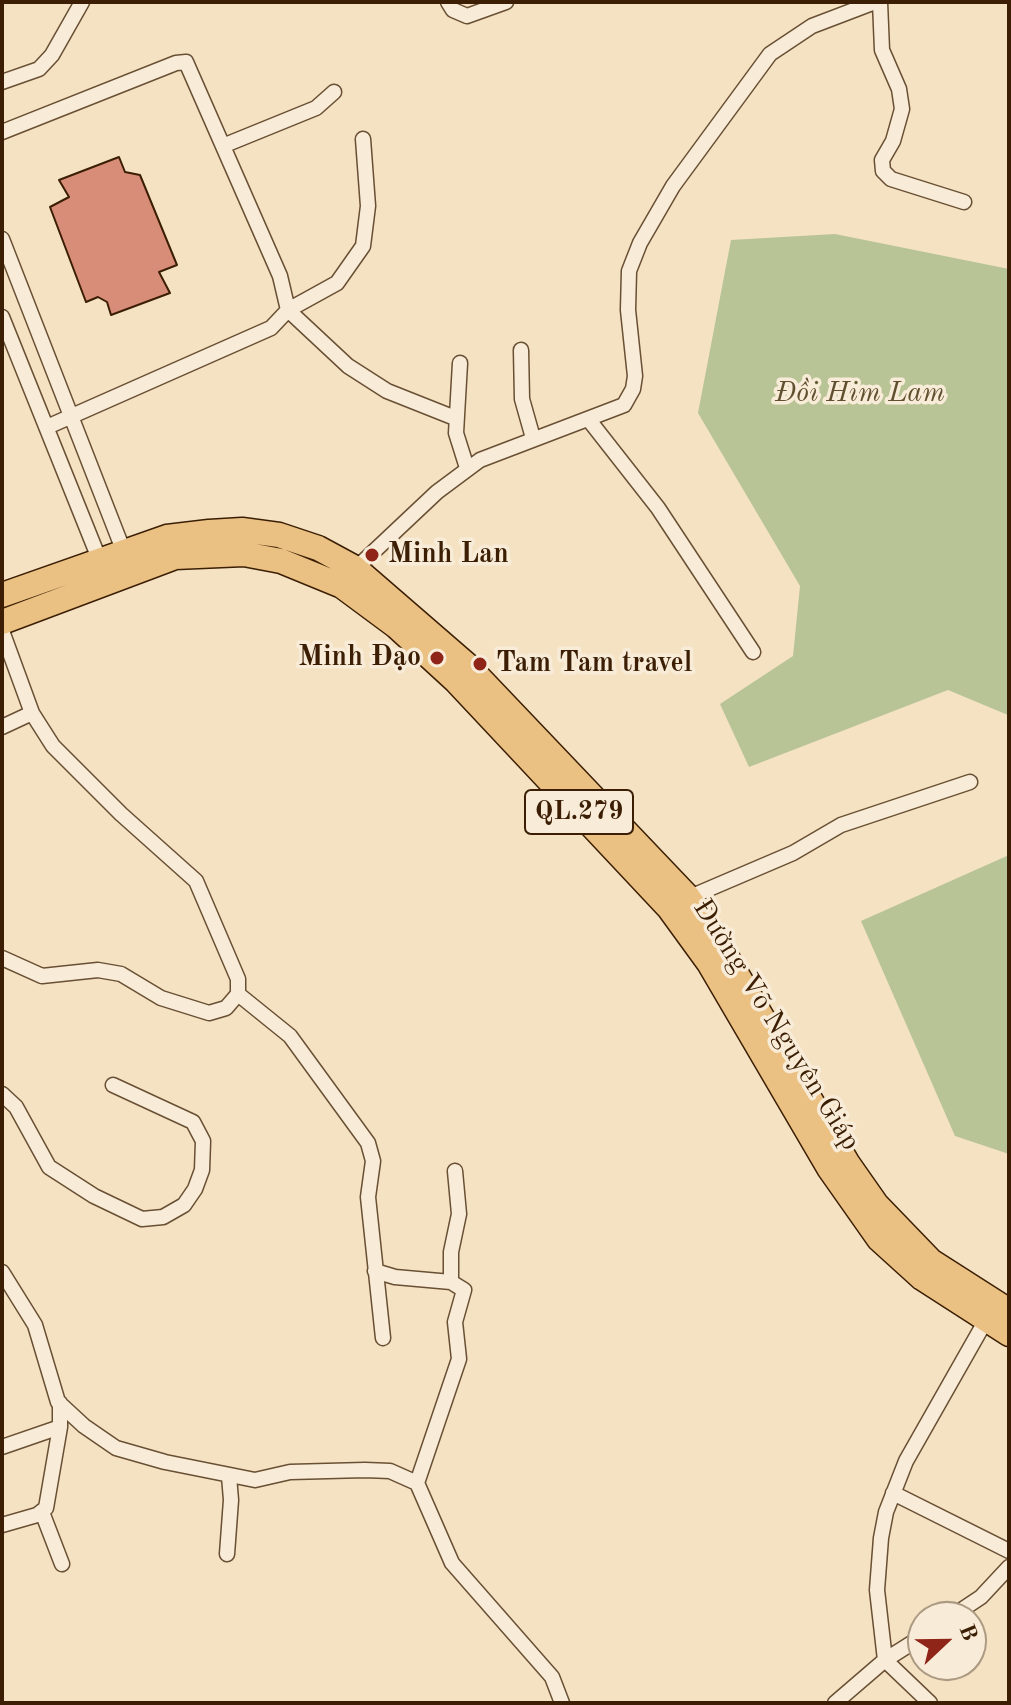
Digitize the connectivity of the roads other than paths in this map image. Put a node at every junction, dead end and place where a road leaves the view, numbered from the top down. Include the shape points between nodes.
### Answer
1 (82, 2) edge
2 (448, 2) edge
3 (506, 2) edge
4 (878, 2) edge
5 (2, 82) edge
6 (334, 92) dead end
7 (2, 132) edge
8 (363, 139) dead end
9 (225, 145) junction
10 (964, 202) dead end
11 (2, 239) edge
12 (9, 279) edge
13 (288, 310) junction
14 (2, 317) edge
15 (521, 350) dead end
16 (460, 363) dead end
17 (72, 418) junction
18 (455, 418) junction
19 (589, 420) junction
20 (47, 427) junction
21 (533, 438) junction
22 (467, 468) junction
23 (124, 552) junction
24 (100, 561) junction
25 (348, 577) junction
26 (2, 595) edge
27 (2, 622) edge
28 (2, 631) edge
29 (753, 652) dead end
30 (32, 713) junction
31 (2, 727) edge
32 (970, 782) dead end
33 (678, 903) junction
34 (2, 958) edge
35 (238, 994) junction
36 (113, 1085) dead end
37 (2, 1094) edge
38 (455, 1171) dead end
39 (375, 1271) junction
40 (2, 1272) edge
41 (451, 1282) junction
42 (997, 1311) edge
43 (1009, 1334) edge
44 (383, 1338) dead end
45 (60, 1403) junction
46 (60, 1427) junction
47 (2, 1447) edge
48 (229, 1476) junction
49 (417, 1483) junction
50 (893, 1493) junction
51 (42, 1512) junction
52 (2, 1525) edge
53 (1009, 1551) edge
54 (227, 1554) dead end
55 (62, 1564) dead end
56 (1009, 1567) edge
57 (975, 1601) edge
58 (907, 1646) edge
59 (885, 1660) junction
60 (562, 1703) edge
61 (835, 1703) edge
62 (930, 1703) edge

1 - 5 street via 39,69
2 - 3 street via 467,16
4 - 10 street via 882,50 902,109 882,160 883,171 891,179
4 - 19 street via 812,26 770,54 673,186 629,271 633,389 624,405
6 - 9 street via 316,108
7 - 9 street via 186,62
8 - 13 street via 368,206 363,246 337,283
9 - 13 street via 280,276
11 - 12 street
12 - 17 street
13 - 17 street via 271,328
13 - 18 street via 348,366 387,391
14 - 20 street
15 - 21 street via 522,399
16 - 18 street
17 - 20 street
17 - 23 street
18 - 22 street
19 - 21 street
19 - 29 street via 658,508
20 - 24 street
21 - 22 street
22 - 25 street
23 - 24 highway, Đường Võ Nguyên Giáp / QL.279
23 - 25 highway, Đường Võ Nguyên Giáp / QL.279 via 167,537 242,530 318,548
24 - 26 highway, Đường Võ Nguyên Giáp / QL.279
25 - 27 highway, Đường Võ Nguyên Giáp / QL.279 via 244,554 175,557
25 - 33 highway, Đường Võ Nguyên Giáp / QL.279
28 - 30 street
30 - 31 street
30 - 35 street via 53,746 196,881 238,979
32 - 33 street via 841,825 793,853
33 - 42 highway, Đường Võ Nguyên Giáp / QL.279 via 829,1168 866,1223 906,1266
34 - 35 street via 42,976 98,970 121,974 161,998 209,1013 226,1008
35 - 39 street via 290,1036 368,1143 373,1161 368,1197
36 - 37 street via 193,1122 203,1141 195,1189 184,1205 163,1217 142,1219 49,1167 16,1107
38 - 41 street via 459,1214
39 - 41 street
39 - 44 street
40 - 45 street via 35,1325
41 - 49 street via 464,1290 455,1322 459,1359
42 - 43 highway, Đường Võ Nguyên Giáp / QL.279
42 - 50 street via 916,1440
45 - 46 street
45 - 48 street via 116,1448
46 - 47 street
46 - 51 street
48 - 49 street via 255,1480 290,1472 365,1470 390,1471
48 - 54 street
49 - 60 street via 452,1563 552,1677
50 - 53 street
50 - 59 street via 878,1565
51 - 52 street
51 - 55 street
56 - 57 street
58 - 59 street
59 - 61 street
59 - 62 street

